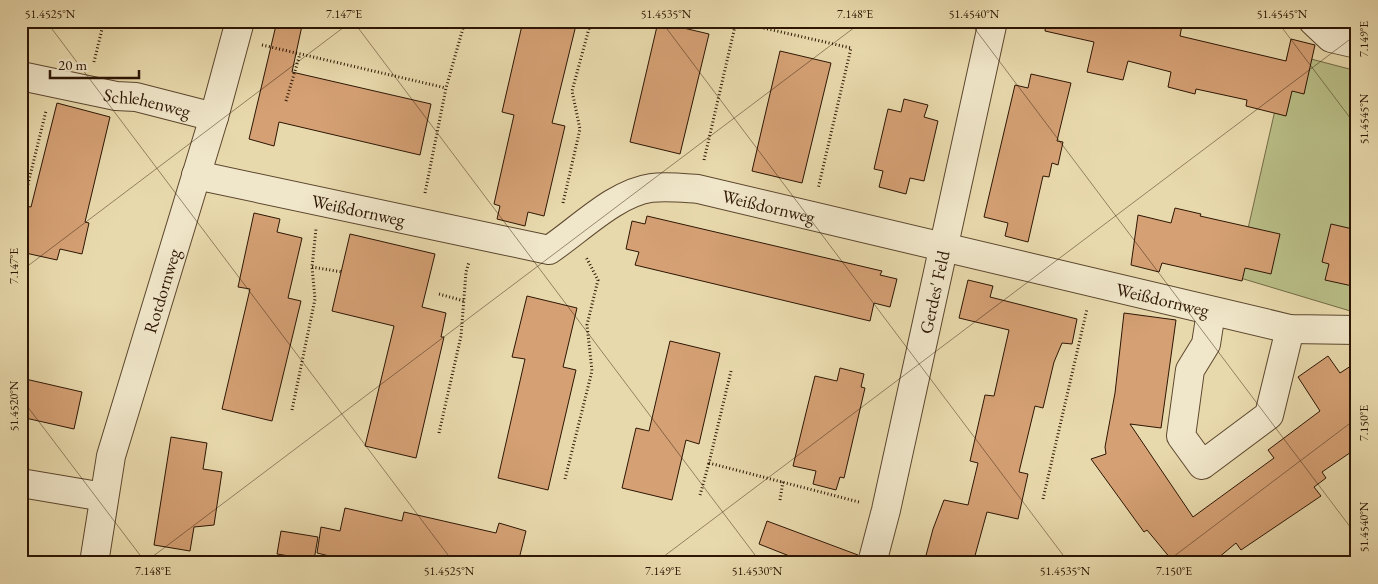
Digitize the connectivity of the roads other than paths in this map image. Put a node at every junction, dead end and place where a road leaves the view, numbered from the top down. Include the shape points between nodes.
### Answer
1 (993, 21) edge
2 (1313, 21) edge
3 (237, 30) edge
4 (1357, 44) edge
5 (21, 76) edge
6 (214, 117) junction
7 (196, 175) junction
8 (944, 248) junction
9 (1211, 312) junction
10 (1290, 329) junction
11 (1357, 330) edge
12 (21, 484) edge
13 (104, 497) junction
14 (94, 563) edge
15 (872, 563) edge

1 - 8 street, Gerdes' Feld
2 - 4 street via 1331,38
3 - 6 street, Rotdornweg
5 - 6 street, Schlehenweg via 116,96 136,97
6 - 7 street, Rotdornweg
7 - 8 street, Weißdornweg via 549,250 609,206 629,194 651,188 698,189
7 - 13 street, Rotdornweg via 111,456
8 - 9 street, Weißdornweg
8 - 15 street, Gerdes' Feld
9 - 10 street, Weißdornweg
9 - 10 street via 1206,344 1190,370 1181,436 1202,465 1268,415
10 - 11 street, Weißdornweg
12 - 13 street
13 - 14 street, Rotdornweg

